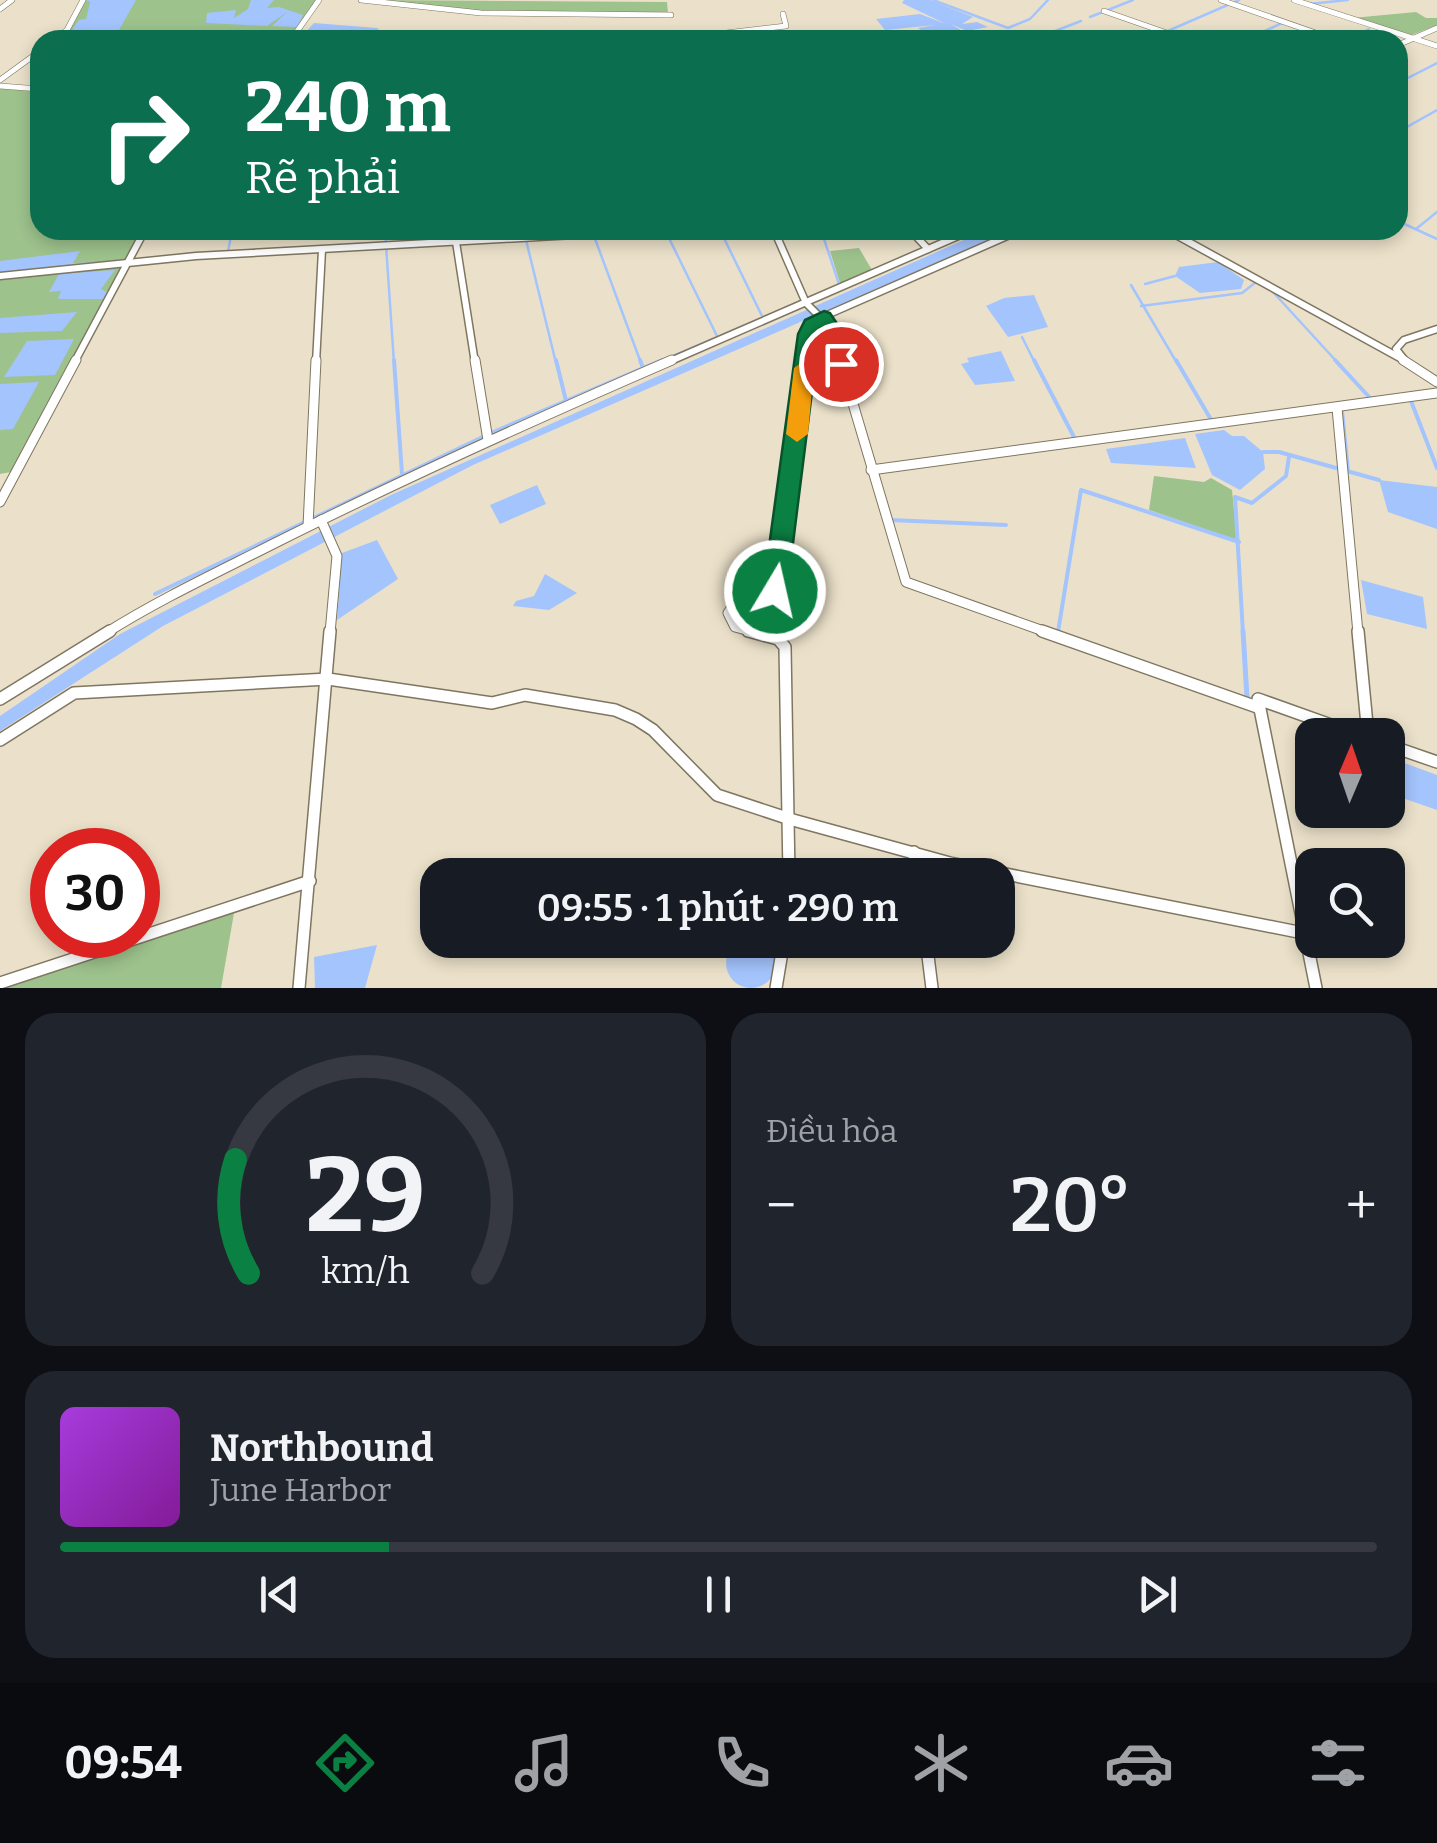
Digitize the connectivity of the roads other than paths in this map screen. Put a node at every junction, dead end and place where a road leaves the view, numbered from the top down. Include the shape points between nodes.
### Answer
1 (12, 0) edge
2 (83, 0) edge
3 (319, 0) edge
4 (361, 0) edge
5 (1221, 0) edge
6 (1294, 0) edge
7 (0, 10) edge
8 (1104, 11) dead end
9 (670, 14) dead end
10 (783, 14) dead end
11 (1437, 28) edge
12 (67, 30) edge
13 (298, 30) edge
14 (752, 30) edge
15 (1158, 30) edge
16 (1307, 30) edge
17 (1386, 30) edge
18 (1408, 37) edge
19 (1413, 39) junction
20 (1408, 41) edge
21 (1434, 46) edge
22 (30, 60) edge
23 (0, 83) edge
24 (30, 88) edge
25 (140, 240) edge
26 (489, 240) edge
27 (778, 240) edge
28 (919, 240) edge
29 (949, 240) edge
30 (998, 240) edge
31 (1185, 240) edge
32 (461, 242) junction
33 (928, 249) junction
34 (322, 250) junction
35 (127, 265) junction
36 (0, 276) edge
37 (807, 304) junction
38 (822, 316) junction
39 (1437, 328) edge
40 (1400, 358) junction
41 (1437, 382) edge
42 (1437, 393) edge
43 (1337, 408) junction
44 (488, 440) junction
45 (871, 470) junction
46 (0, 502) edge
47 (322, 522) junction
48 (308, 526) junction
49 (328, 680) junction
50 (0, 699) edge
51 (1257, 706) junction
52 (1311, 718) edge
53 (1366, 718) edge
54 (0, 740) edge
55 (1405, 751) edge
56 (1437, 762) edge
57 (794, 820) junction
58 (914, 852) junction
59 (791, 858) edge
60 (915, 858) edge
61 (310, 881) junction
62 (1295, 889) edge
63 (1295, 930) edge
64 (781, 958) edge
65 (928, 958) edge
66 (1310, 958) edge
67 (0, 983) edge
68 (299, 988) edge
69 (776, 988) edge
70 (932, 988) edge
71 (1316, 988) edge

1 - 7 street
2 - 12 street
3 - 13 street
4 - 9 street via 481,13
5 - 16 street
6 - 17 street
8 - 15 street
10 - 14 street via 786,26
11 - 19 street
18 - 19 street
19 - 20 street
19 - 21 street
22 - 23 street
23 - 24 street
25 - 35 street
26 - 32 street
27 - 37 street
28 - 33 street
29 - 33 street
30 - 38 street
31 - 40 street
32 - 34 street
32 - 44 street
33 - 37 street
34 - 35 street
34 - 48 street
35 - 36 street
35 - 46 street
37 - 38 street
37 - 44 street
38 - 45 street
38 - 57 street via 808,334 775,591 738,602 728,613 736,627 785,646
39 - 40 street via 1399,342
40 - 41 street
42 - 43 street
43 - 45 street
43 - 53 street
44 - 47 street
45 - 51 street via 906,582
47 - 48 street
47 - 49 street via 337,556
48 - 50 street via 155,603
49 - 54 street via 74,693
49 - 57 street via 614,710 653,730 717,795
49 - 61 street
51 - 52 street via 1258,699
51 - 62 street
55 - 56 street
57 - 58 street
57 - 59 street
58 - 60 street
58 - 63 street
61 - 67 street
61 - 68 street
64 - 69 street
65 - 70 street
66 - 71 street

